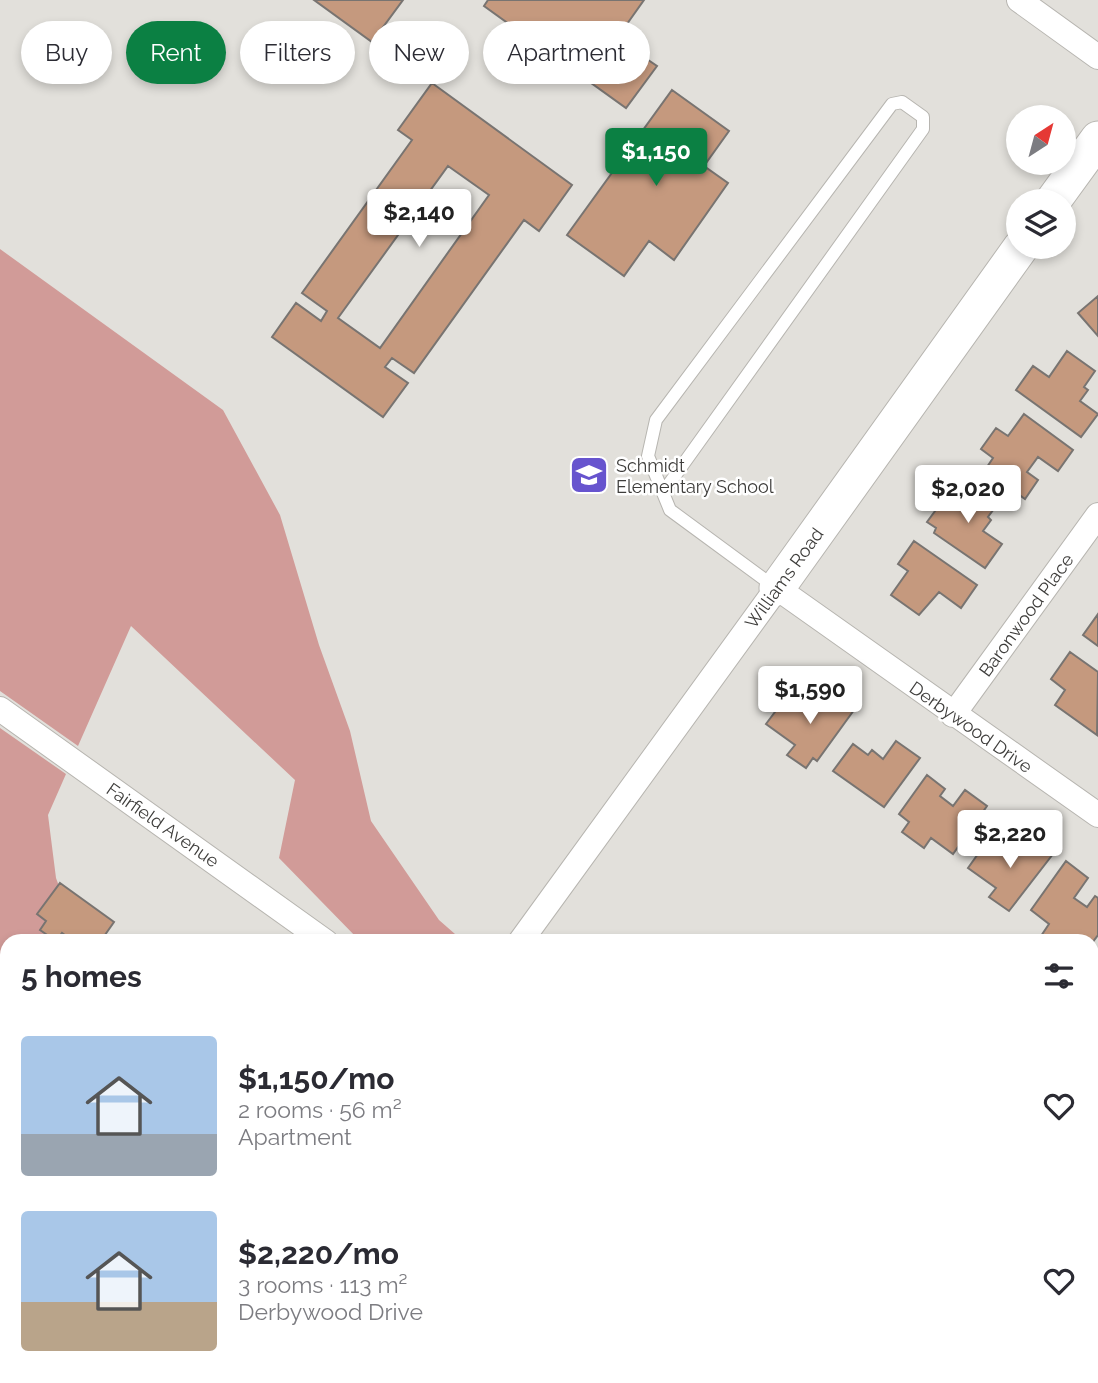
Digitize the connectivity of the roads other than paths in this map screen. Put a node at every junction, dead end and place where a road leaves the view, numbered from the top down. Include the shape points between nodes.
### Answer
1 (1019, 0) edge
2 (1098, 57) edge
3 (1098, 139) edge
4 (1063, 189) edge
5 (1012, 259) edge
6 (664, 491) junction
7 (1098, 514) edge
8 (777, 588) junction
9 (0, 709) edge
10 (953, 715) junction
11 (1098, 815) edge
12 (315, 934) edge
13 (526, 934) edge

1 - 2 street
3 - 4 street
5 - 8 street, Williams Road
6 - 6 lane via 923,129 923,117 902,102 892,104 656,420 648,456
6 - 8 lane via 670,510
7 - 10 street, Baronwood Place
8 - 10 street, Derbywood Drive
8 - 13 street, Williams Road
9 - 12 street, Fairfield Avenue
10 - 11 street, Derbywood Drive

